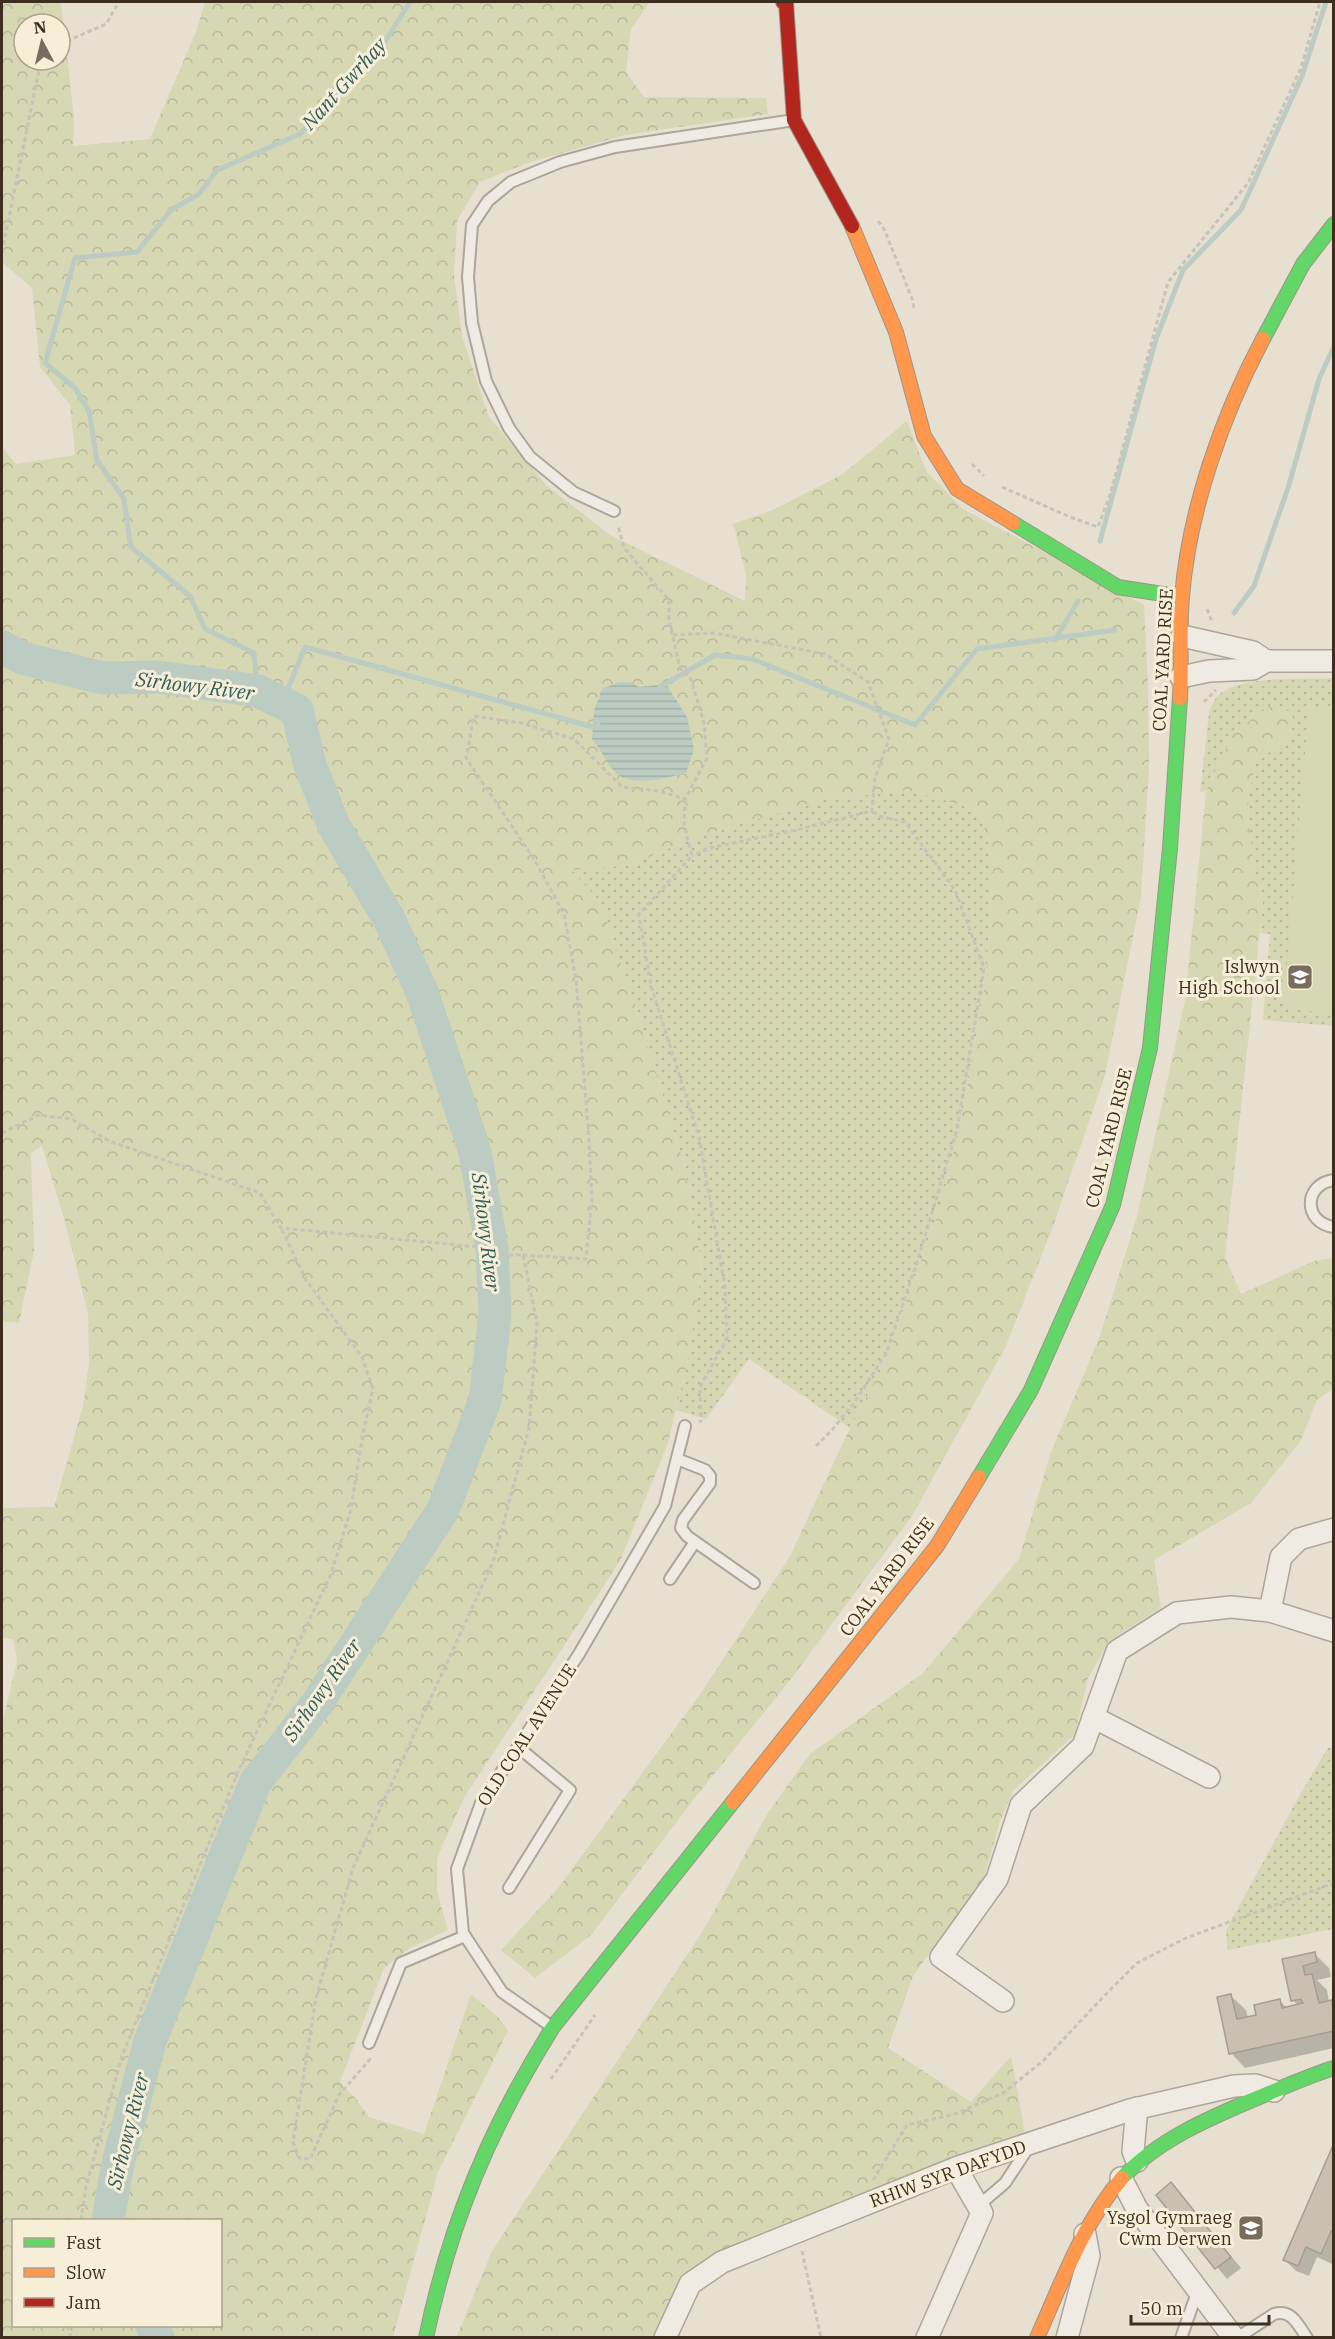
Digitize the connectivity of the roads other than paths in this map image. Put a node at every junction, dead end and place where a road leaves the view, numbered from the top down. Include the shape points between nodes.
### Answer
1 (785, 2) edge
2 (794, 120) junction
3 (1334, 224) edge
4 (615, 511) road end
5 (1182, 597) junction
6 (1182, 636) junction
7 (1266, 661) junction
8 (1334, 661) edge
9 (1181, 677) junction
10 (1334, 1180) edge
11 (1334, 1227) edge
12 (685, 1425) road end
13 (677, 1459) junction
14 (1334, 1529) edge
15 (695, 1542) junction
16 (670, 1579) dead end
17 (754, 1583) dead end
18 (1270, 1611) junction
19 (1334, 1631) edge
20 (1093, 1717) junction
21 (518, 1747) junction
22 (1209, 1777) dead end
23 (509, 1888) dead end
24 (465, 1936) junction
25 (1003, 2001) dead end
26 (553, 2028) junction
27 (369, 2043) road end
28 (1334, 2068) edge
29 (1274, 2091) junction
30 (1137, 2108) junction
31 (1032, 2143) junction
32 (1137, 2161) junction
33 (956, 2168) junction
34 (1121, 2178) junction
35 (978, 2205) junction
36 (1085, 2234) junction
37 (1198, 2290) junction
38 (426, 2337) edge
39 (665, 2337) edge
40 (927, 2337) edge
41 (1037, 2337) edge
42 (1067, 2337) edge
43 (1181, 2337) edge
44 (1236, 2337) edge
45 (1307, 2337) edge

1 - 2 main road
2 - 4 lane via 615,147 560,162 511,182 488,201 472,225 468,277 472,323 486,381 509,428 531,457 573,492
2 - 5 main road via 852,226 896,332 924,436 957,489 1118,587
3 - 5 main road, COAL YARD RISE via 1303,264 1243,376 1193,523
5 - 6 main road, COAL YARD RISE
6 - 7 street via 1253,652
6 - 9 main road, COAL YARD RISE
7 - 8 street
7 - 9 street via 1253,669
9 - 26 main road, COAL YARD RISE via 1170,848 1150,1048 1113,1205 1031,1390 937,1546
10 - 11 lane via 1317,1187 1310,1201 1314,1217
12 - 13 lane, OLD COAL AVENUE
13 - 15 lane via 705,1470 710,1476 710,1483 681,1528
13 - 21 lane, OLD COAL AVENUE via 665,1506 579,1654
14 - 18 street via 1299,1539 1281,1557
15 - 16 lane
15 - 17 lane
18 - 19 street
18 - 20 street via 1231,1607 1177,1613 1117,1651
20 - 22 street
20 - 25 street via 1083,1746 1021,1805 997,1879 941,1957
21 - 23 lane via 570,1790
21 - 24 lane, OLD COAL AVENUE via 481,1803 457,1869
24 - 26 lane, OLD COAL AVENUE via 502,1992
24 - 27 lane via 401,1963
26 - 38 main road, COAL YARD RISE via 524,2072 476,2167 441,2271
28 - 29 main road
29 - 30 street, RHIW SYR DAFYDD via 1255,2085 1234,2086
29 - 32 main road
30 - 31 street, RHIW SYR DAFYDD
30 - 32 street via 1133,2151
31 - 33 street, RHIW SYR DAFYDD
31 - 35 lane via 1005,2183
32 - 34 main road
33 - 35 street
33 - 39 street, RHIW SYR DAFYDD via 722,2262 690,2284
34 - 36 main road
34 - 37 street via 1137,2209
35 - 40 street via 982,2213
36 - 41 main road
36 - 42 street via 1087,2270
37 - 43 lane
37 - 44 street
44 - 45 lane via 1281,2312 1293,2318

